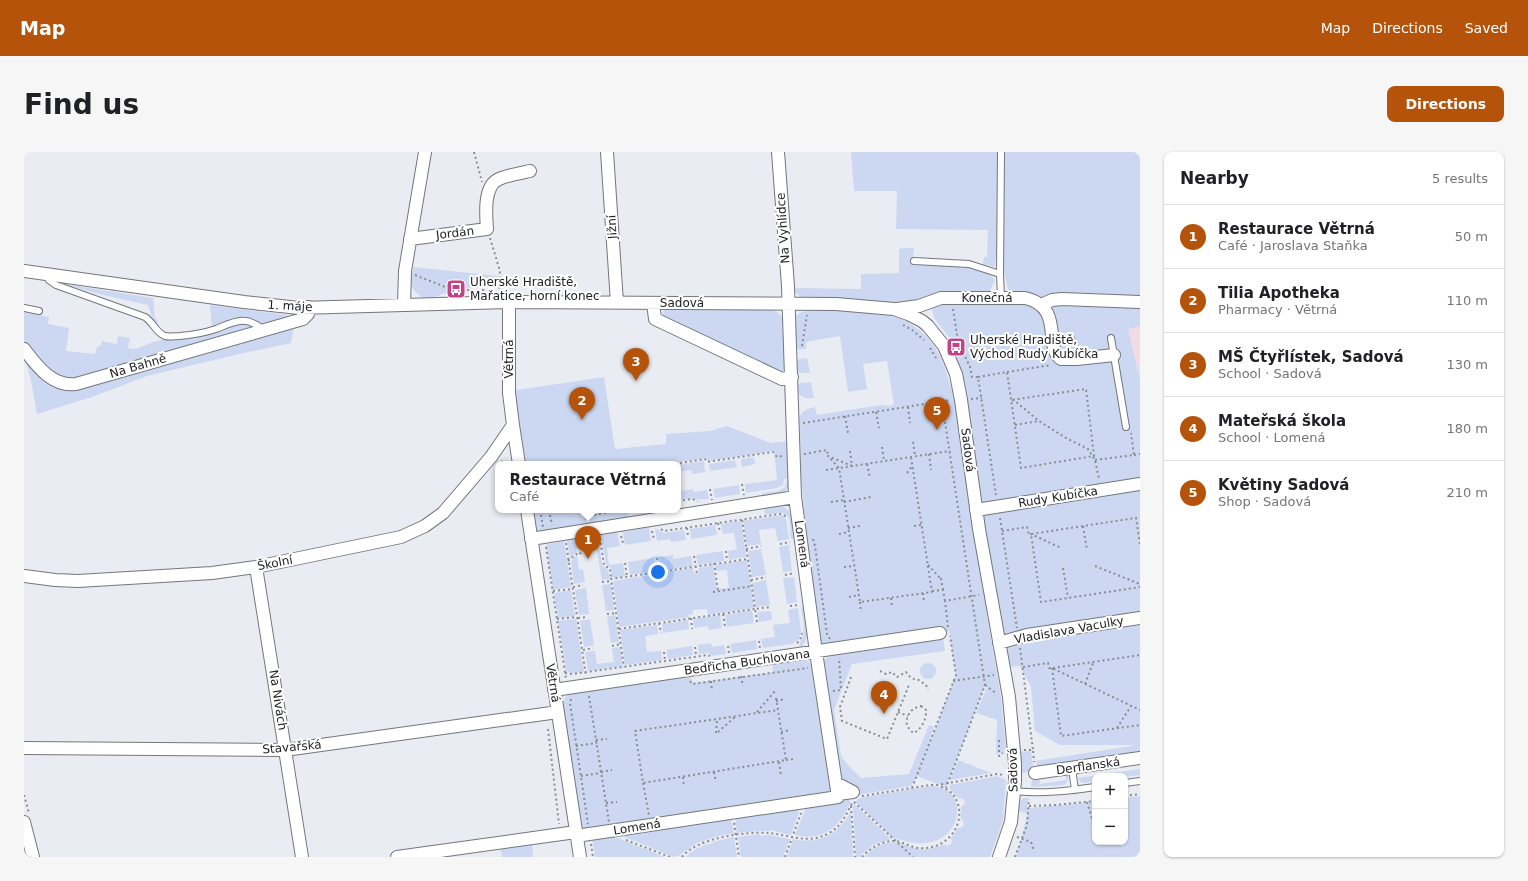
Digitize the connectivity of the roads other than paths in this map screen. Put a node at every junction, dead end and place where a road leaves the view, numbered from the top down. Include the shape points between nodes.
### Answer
1 (425, 152) edge
2 (607, 152) edge
3 (778, 152) edge
4 (1001, 152) edge
5 (530, 171) dead end
6 (410, 239) junction
7 (914, 261) dead end
8 (24, 271) edge
9 (46, 274) junction
10 (1000, 274) junction
11 (1001, 298) junction
12 (931, 301) junction
13 (509, 302) junction
14 (1140, 302) edge
15 (617, 303) junction
16 (653, 303) junction
17 (788, 304) junction
18 (404, 305) junction
19 (1041, 305) junction
20 (308, 307) junction
21 (24, 308) edge
22 (894, 309) junction
23 (39, 310) dead end
24 (928, 326) junction
25 (264, 330) junction
26 (1111, 338) dead end
27 (24, 349) edge
28 (1114, 355) junction
29 (792, 377) junction
30 (512, 425) junction
31 (1126, 427) road end
32 (491, 457) junction
33 (517, 461) edge
34 (519, 461) edge
35 (1140, 484) edge
36 (795, 497) junction
37 (976, 510) junction
38 (527, 513) edge
39 (531, 538) junction
40 (256, 567) junction
41 (24, 576) edge
42 (1140, 618) edge
43 (940, 633) dead end
44 (999, 643) junction
45 (816, 652) junction
46 (554, 690) junction
47 (558, 712) junction
48 (24, 748) edge
49 (285, 750) junction
50 (1140, 758) edge
51 (1072, 768) junction
52 (1035, 773) dead end
53 (1140, 781) edge
54 (1128, 783) edge
55 (1092, 787) edge
56 (1075, 790) junction
57 (1014, 791) junction
58 (24, 822) edge
59 (576, 834) junction
60 (435, 855) edge
61 (33, 857) edge
62 (302, 857) edge
63 (397, 857) edge
64 (580, 857) edge
65 (999, 857) edge

1 - 6 street
2 - 15 street, Jižní
3 - 17 street, Na Vyhlídce
4 - 10 lane
5 - 6 street, Jordán via 499,179 494,183 487,200 487,229
6 - 18 street via 405,271
7 - 10 lane via 968,264
8 - 9 street, 1. máje
9 - 20 street, 1. máje via 244,302
9 - 25 lane, Na Bahně via 56,285 145,317 165,336 197,334 241,320 254,323
10 - 11 lane
11 - 12 street, Konečná via 941,298
11 - 19 street, Konečná via 1025,298
12 - 22 street, Konečná via 919,306
12 - 24 street via 925,311
13 - 15 street, Sadová
13 - 18 street, Sadová
13 - 30 street, Větrná via 509,393
14 - 19 street via 1062,298
15 - 16 street, Sadová
16 - 17 street, Sadová
16 - 29 street, Sadová via 655,318 782,379
17 - 22 street, Sadová via 836,304
17 - 29 street, Lomená
18 - 20 street, 1. máje
19 - 28 street via 1048,315 1056,354 1061,359
20 - 25 street, Na Bahně via 308,314 303,319
21 - 23 lane
22 - 24 street, Sadová via 913,316
24 - 37 street, Sadová via 944,346 956,374 956,400
25 - 27 street, Na Bahně via 73,384 48,376
26 - 28 lane
28 - 31 lane
29 - 36 street, Lomená
30 - 32 street, Školní
30 - 34 street, Větrná
32 - 33 street via 499,452 507,453
32 - 40 street, Školní via 443,513 417,530 396,538
35 - 37 street, Rudy Kubíčka
36 - 39 street
36 - 45 street, Lomená
37 - 44 street, Sadová
38 - 39 street, Větrná
39 - 46 street, Větrná
40 - 41 street, Školní via 166,577 78,581
40 - 49 street, Na Nivách
42 - 44 street, Vladislava Vaculky
43 - 45 street, Bedřicha Buchlovana via 835,644
44 - 57 street, Sadová via 1010,711
45 - 46 street, Bedřicha Buchlovana via 570,696
45 - 59 street, Lomená via 838,797
46 - 47 street, Větrná
47 - 49 street, Stavařská
47 - 59 street, Větrná
48 - 49 street, Stavařská
49 - 62 street, Na Nivách
50 - 51 street, Derflanská
51 - 52 street, Derflanská
51 - 56 lane
53 - 54 lane
55 - 56 lane
56 - 57 lane
57 - 65 street, Sadová via 1008,834
58 - 61 street
59 - 60 street, Lomená
59 - 64 street, Větrná
60 - 63 street, Lomená

